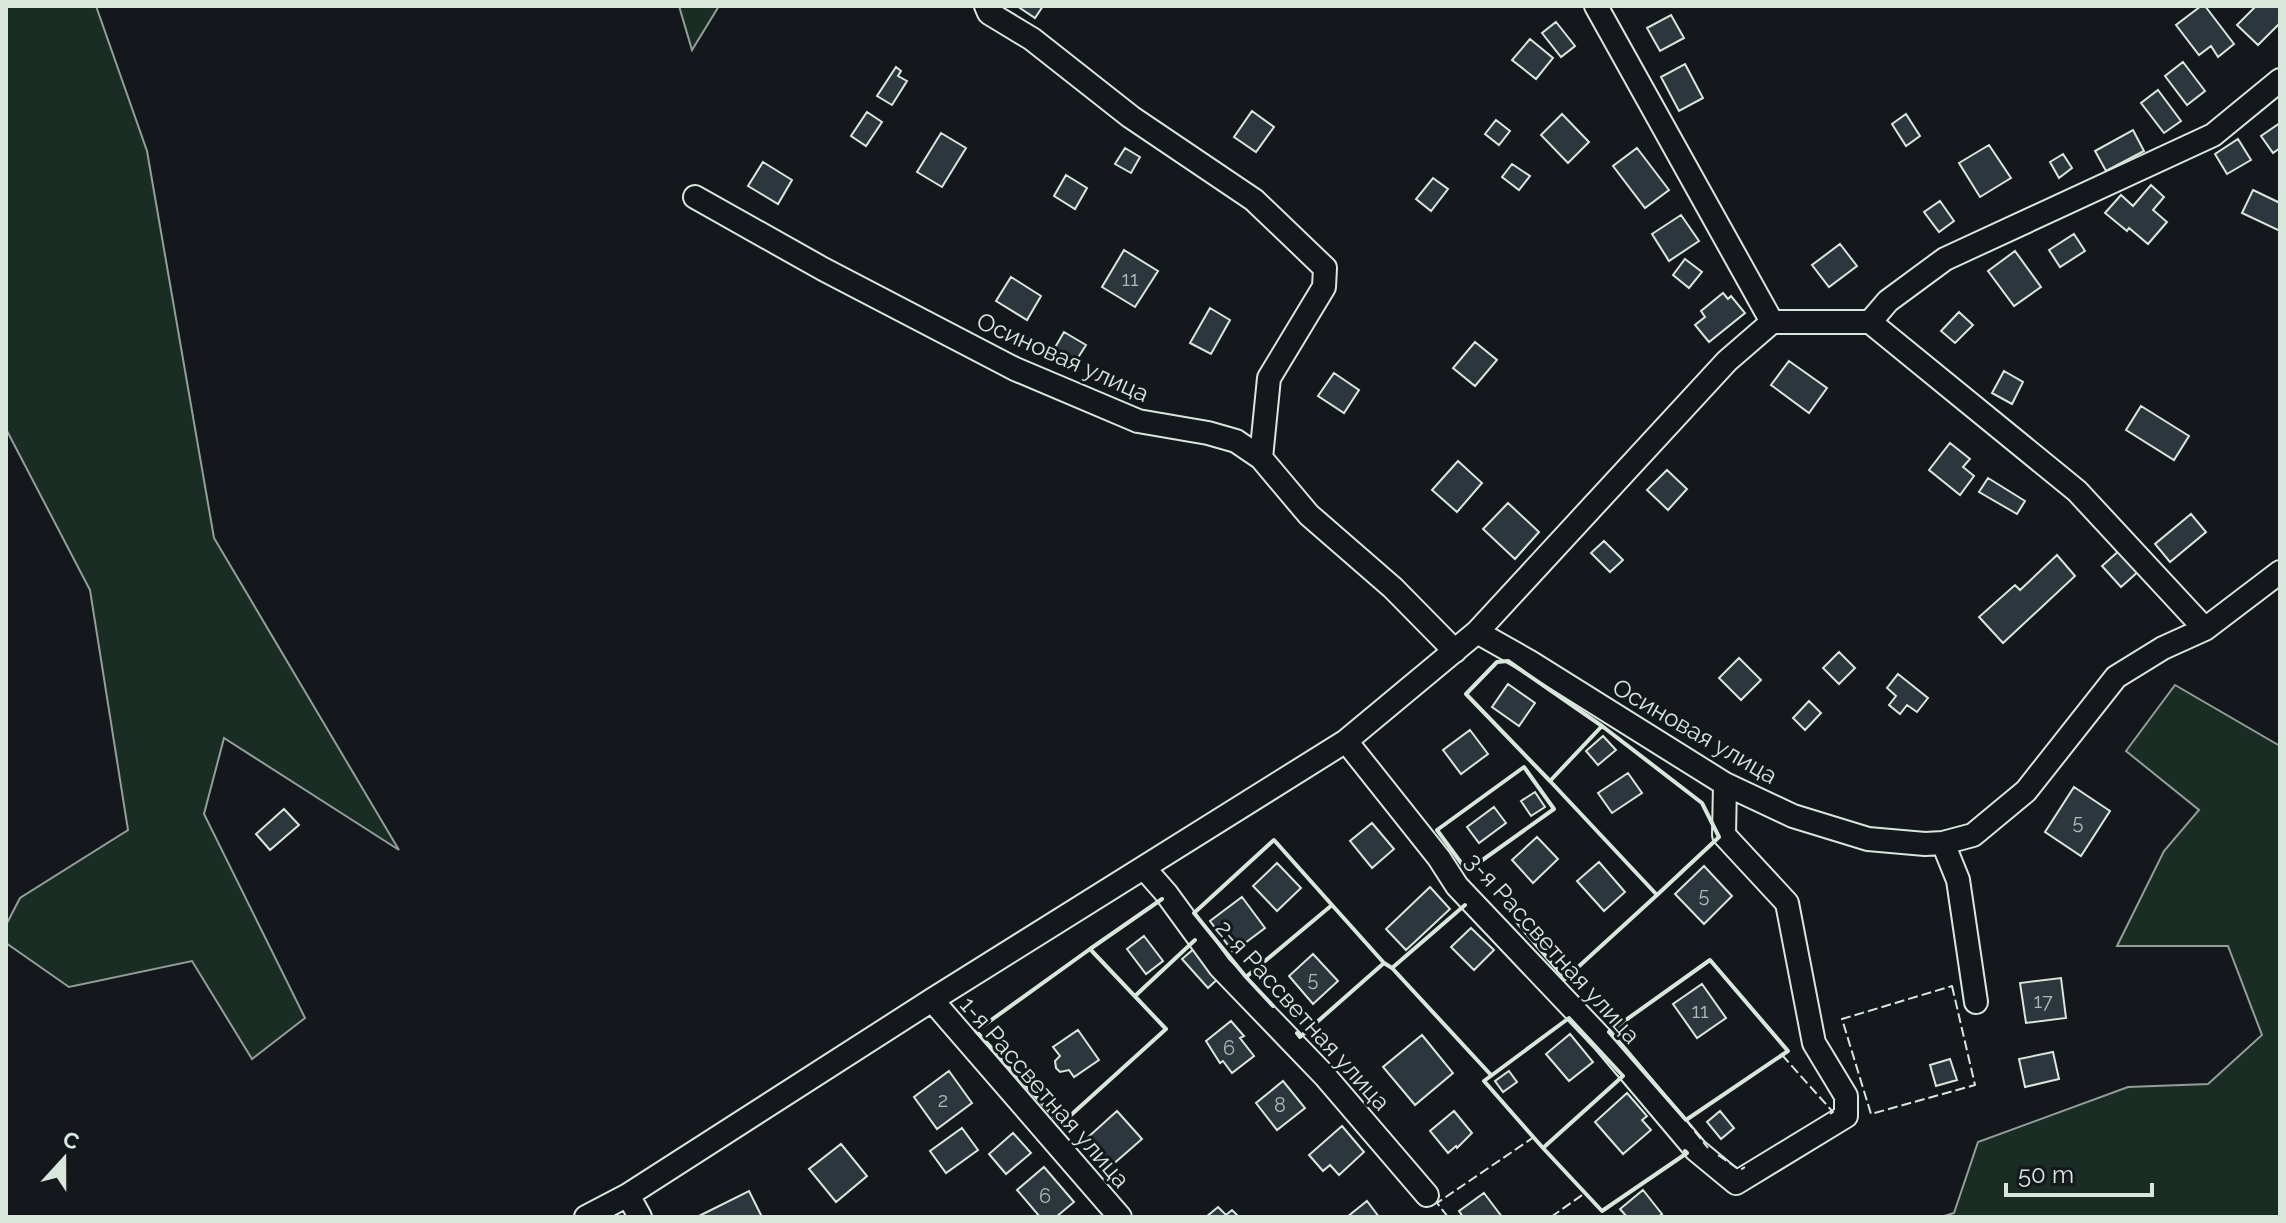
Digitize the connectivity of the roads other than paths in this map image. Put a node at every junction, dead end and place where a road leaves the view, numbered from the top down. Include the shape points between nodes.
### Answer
1 (986, 6) edge
2 (1596, 6) edge
3 (2280, 80) edge
4 (695, 197) dead end
5 (1772, 322) junction
6 (1870, 322) junction
7 (1261, 458) junction
8 (2280, 572) edge
9 (2205, 629) junction
10 (1477, 632) junction
11 (1455, 651) junction
12 (1346, 741) junction
13 (1725, 784) junction
14 (1943, 843) junction
15 (1144, 868) junction
16 (932, 1000) junction
17 (1976, 1002) dead end
18 (628, 1195) junction
19 (1427, 1195) dead end
20 (586, 1217) edge
21 (640, 1217) edge
22 (1120, 1217) edge

1 - 7 street via 1131,117 1254,200 1325,268 1324,287 1269,378
2 - 5 street
3 - 6 street via 2213,135 1945,259 1888,301
4 - 7 street, Осиновая улица via 1015,369 1138,421 1236,441
5 - 6 street
5 - 10 street via 1727,361
6 - 9 street via 2077,491
7 - 11 street, Осиновая улица via 1309,515
8 - 9 street, Осиновая улица
9 - 14 street, Осиновая улица via 2116,677 2026,791 1973,835
10 - 11 street
10 - 13 street, Осиновая улица
11 - 12 street
12 - 13 street, 3-я Рассветная улица via 1457,886 1604,1041 1696,1150 1736,1183 1846,1116 1846,1096 1814,1043 1787,903 1724,835
12 - 15 street
13 - 14 street, Осиновая улица via 1793,816 1868,839
14 - 17 street via 1958,880
15 - 16 street
15 - 19 street, 2-я Рассветная улица via 1220,967 1325,1076
16 - 18 street
16 - 22 street, 1-я Рассветная улица
18 - 20 street
18 - 21 street

